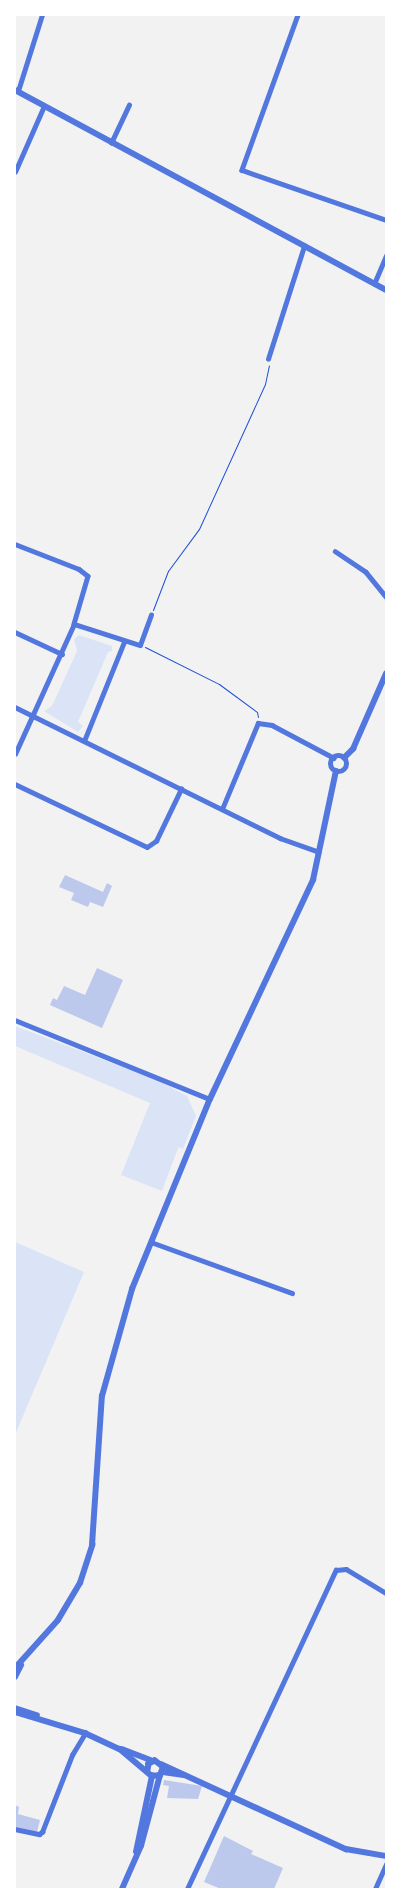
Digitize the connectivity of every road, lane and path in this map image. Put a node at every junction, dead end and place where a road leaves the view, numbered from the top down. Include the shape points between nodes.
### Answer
1 (42, 15) edge
2 (298, 15) edge
3 (16, 91) edge
4 (129, 105) dead end
5 (44, 106) junction
6 (111, 143) junction
7 (15, 172) edge
8 (386, 220) edge
9 (304, 246) junction
10 (386, 256) edge
11 (374, 284) junction
12 (386, 290) edge
13 (268, 359) joint
14 (15, 544) edge
15 (335, 551) dead end
16 (386, 597) edge
17 (151, 615) joint
18 (74, 624) junction
19 (15, 632) edge
20 (124, 642) junction
21 (140, 645) junction
22 (62, 654) junction
23 (386, 674) edge
24 (15, 707) edge
25 (34, 716) junction
26 (258, 723) junction
27 (84, 740) junction
28 (15, 754) edge
29 (334, 758) junction
30 (344, 758) junction
31 (336, 771) junction
32 (15, 784) edge
33 (181, 789) junction
34 (222, 809) junction
35 (319, 852) junction
36 (15, 1020) edge
37 (210, 1099) junction
38 (151, 1242) junction
39 (292, 1293) dead end
40 (386, 1593) edge
41 (24, 1659) junction
42 (15, 1668) edge
43 (15, 1677) edge
44 (15, 1706) edge
45 (15, 1712) edge
46 (46, 1720) junction
47 (85, 1733) junction
48 (120, 1749) junction
49 (153, 1761) junction
50 (161, 1764) junction
51 (150, 1773) junction
52 (162, 1773) junction
53 (191, 1776) junction
54 (231, 1794) junction
55 (15, 1829) edge
56 (136, 1856) junction
57 (386, 1856) edge
58 (386, 1864) edge
59 (122, 1889) edge
60 (187, 1889) edge
61 (375, 1889) edge

1 - 3 street
2 - 8 street via 242,170
3 - 5 street
4 - 6 street
5 - 6 street
5 - 7 street
6 - 9 street
9 - 11 street
9 - 13 street
10 - 11 street
11 - 12 street
13 - 17 path via 270,370 265,384 199,529 168,572
14 - 18 street via 79,569 88,576
15 - 16 street via 366,572
17 - 21 street
18 - 20 street
18 - 22 street
19 - 22 street
20 - 21 street
20 - 27 street
21 - 26 path via 219,684 257,712
22 - 25 street
23 - 30 street via 353,749
24 - 25 street
25 - 27 street
25 - 28 street
26 - 29 street via 272,725
26 - 34 street
27 - 33 street
29 - 30 street
29 - 31 street via 331,765
30 - 31 street via 345,769
31 - 35 street
32 - 33 street via 146,847 156,841
33 - 34 street
34 - 35 street via 280,838
35 - 37 street via 313,880 287,940
36 - 37 street
37 - 38 street
38 - 39 street
38 - 41 street via 132,1289 102,1396 92,1545 80,1583 58,1620
40 - 54 street via 340,1568 334,1574
41 - 42 street
41 - 43 street
44 - 46 street
45 - 46 street
46 - 47 street
47 - 48 street
47 - 55 street via 72,1755 42,1832
48 - 49 street via 136,1752
48 - 51 street
49 - 50 street
49 - 51 street
50 - 52 street
50 - 53 street
51 - 52 street
51 - 56 street
52 - 53 street
52 - 56 street
53 - 54 street
54 - 57 street via 346,1849
54 - 60 street
56 - 59 street
58 - 61 street

